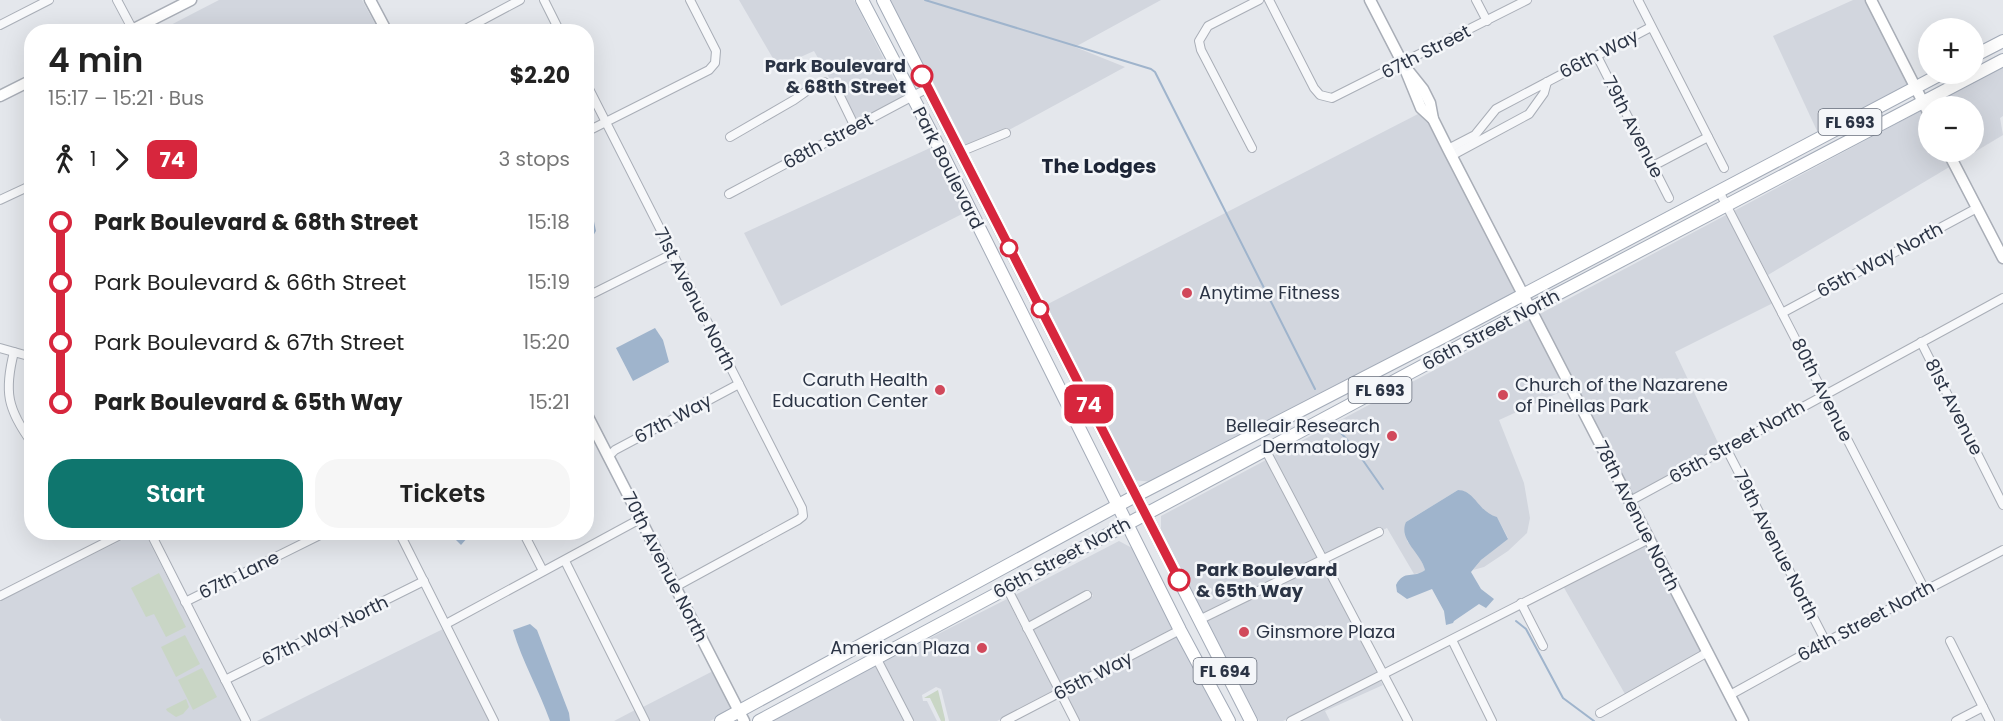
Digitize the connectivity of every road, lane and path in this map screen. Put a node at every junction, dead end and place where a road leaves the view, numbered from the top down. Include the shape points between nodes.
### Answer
1 (49, 0) edge
2 (117, 0) edge
3 (191, 0) edge
4 (370, 0) edge
5 (520, 0) edge
6 (544, 0) edge
7 (690, 0) edge
8 (862, 0) edge
9 (883, 0) edge
10 (1259, 0) edge
11 (1269, 0) edge
12 (1370, 0) edge
13 (1476, 0) edge
14 (1527, 0) edge
15 (1638, 0) edge
16 (1871, 0) edge
17 (1487, 21) junction
18 (129, 24) edge
19 (145, 24) edge
20 (383, 24) edge
21 (475, 24) edge
22 (556, 24) edge
23 (0, 25) edge
24 (1651, 27) junction
25 (2003, 41) edge
26 (1984, 51) edge
27 (1597, 56) junction
28 (2003, 60) edge
29 (1403, 64) junction
30 (1547, 82) junction
31 (24, 84) edge
32 (1921, 84) edge
33 (1915, 87) junction
34 (928, 88) junction
35 (0, 96) edge
36 (912, 96) junction
37 (1920, 96) edge
38 (1934, 96) edge
39 (594, 97) edge
40 (1918, 105) edge
41 (607, 121) junction
42 (855, 127) junction
43 (594, 128) edge
44 (1006, 133) dead end
45 (730, 137) dead end
46 (1708, 137) junction
47 (1252, 148) dead end
48 (960, 152) junction
49 (1450, 152) junction
50 (1953, 162) edge
51 (1653, 166) junction
52 (1724, 168) dead end
53 (24, 189) edge
54 (1719, 191) junction
55 (729, 194) dead end
56 (1669, 198) dead end
57 (0, 200) edge
58 (1727, 206) junction
59 (1977, 208) junction
60 (672, 254) junction
61 (2003, 258) edge
62 (1005, 279) junction
63 (594, 293) edge
64 (1522, 294) junction
65 (2003, 298) edge
66 (1529, 309) junction
67 (1782, 312) junction
68 (1047, 321) junction
69 (1921, 342) junction
70 (0, 348) edge
71 (14, 352) junction
72 (24, 355) edge
73 (739, 384) junction
74 (1824, 394) junction
75 (24, 428) edge
76 (594, 428) edge
77 (1726, 448) junction
78 (1266, 451) junction
79 (609, 456) junction
80 (1137, 495) junction
81 (1630, 501) junction
82 (1118, 505) junction
83 (2003, 505) edge
84 (1145, 514) junction
85 (640, 519) junction
86 (1126, 524) junction
87 (1379, 532) dead end
88 (1649, 539) junction
89 (110, 540) edge
90 (154, 540) edge
91 (310, 540) edge
92 (403, 540) edge
93 (527, 540) edge
94 (2003, 550) edge
95 (1324, 560) junction
96 (565, 561) junction
97 (543, 571) junction
98 (424, 581) junction
99 (675, 586) junction
100 (1007, 588) junction
101 (1925, 590) junction
102 (0, 594) edge
103 (1087, 595) dead end
104 (185, 602) junction
105 (1521, 603) junction
106 (1199, 620) junction
107 (446, 624) junction
108 (1027, 628) junction
109 (1180, 630) junction
110 (1452, 640) junction
111 (1950, 641) dead end
112 (868, 642) junction
113 (1826, 642) junction
114 (1544, 646) dead end
115 (1708, 652) junction
116 (876, 658) junction
117 (1384, 674) junction
118 (225, 680) junction
119 (1060, 693) junction
120 (1730, 695) junction
121 (1983, 707) junction
122 (1600, 713) dead end
123 (742, 716) edge
124 (246, 721) edge
125 (494, 721) edge
126 (645, 721) edge
127 (721, 721) edge
128 (759, 721) edge
129 (909, 721) edge
130 (1005, 721) edge
131 (1075, 721) edge
132 (1229, 721) edge
133 (1251, 721) edge
134 (1291, 721) edge
135 (1407, 721) edge
136 (1492, 721) edge
137 (1743, 721) edge
138 (1956, 721) edge
139 (1990, 721) edge

1 - 23 street
2 - 18 street
3 - 19 street
4 - 20 street
5 - 21 street
6 - 22 street
7 - 41 street via 716,51 715,63 709,70
8 - 36 main road, Park Boulevard
9 - 34 main road, Park Boulevard
10 - 47 street via 1208,26 1200,41 1201,50
11 - 29 street, 67th Street via 1314,88 1324,97 1337,97
12 - 29 street, 78th Avenue North
13 - 17 street
14 - 17 street, 67th Street
15 - 24 street
16 - 33 street
17 - 29 street, 67th Street
24 - 27 street, 66th Way
24 - 46 street
25 - 26 main road
27 - 30 street, 66th Way
27 - 51 street, 79th Avenue
28 - 38 main road, 66th Street North / FL 693
29 - 49 street, 78th Avenue North via 1430,103 1433,119
30 - 49 street, 66th Way via 1496,109 1475,135
30 - 49 street, 66th Way via 1529,114
31 - 35 street
32 - 33 main road, 66th Street North / FL 693
33 - 37 street
33 - 54 main road, 66th Street North / FL 693
34 - 36 street, 68th Street
34 - 48 main road, Park Boulevard
36 - 42 street, 68th Street
36 - 62 main road, Park Boulevard
39 - 41 street, 71st Avenue North
40 - 58 main road, 66th Street North / FL 693
41 - 43 street
41 - 60 street, 71st Avenue North
42 - 45 street via 836,88 824,82
42 - 55 street, 68th Street
44 - 48 street
46 - 51 street
46 - 52 street
48 - 68 main road, Park Boulevard
49 - 64 street, 78th Avenue North
50 - 59 street
51 - 56 street, 79th Avenue
53 - 57 street
54 - 58 street, 80th Avenue
54 - 64 main road, 66th Street North / FL 693
58 - 66 main road, 66th Street North / FL 693
58 - 67 street, 80th Avenue
59 - 61 street
59 - 67 street, 65th Way North
60 - 63 street
60 - 73 street, 71st Avenue North
62 - 68 main road via 1012,279 1034,313
62 - 82 main road, Park Boulevard
64 - 66 street, 78th Avenue North
64 - 80 main road, 66th Street North / FL 693
65 - 69 street, 65th Street North
66 - 78 main road, 66th Street North / FL 693
66 - 81 street, 78th Avenue North
67 - 74 street, 80th Avenue
68 - 80 main road, Park Boulevard
69 - 74 street, 65th Street North
69 - 83 street, 81st Avenue
70 - 71 street
71 - 72 street
71 - 75 street via 7,379 8,399
73 - 79 street, 67th Way
73 - 99 street, 71st Avenue North via 803,516
74 - 77 street, 65th Street North
74 - 101 street, 80th Avenue
76 - 79 street, 70th Avenue North
77 - 81 street, 65th Street North
77 - 113 street, 79th Avenue North
78 - 84 main road, 66th Street North / FL 693
78 - 95 street
79 - 85 street, 70th Avenue North
80 - 82 main road, 66th Street North / FL 693
80 - 84 main road, Park Boulevard / FL 694
81 - 88 street, 78th Avenue North
82 - 86 main road, Park Boulevard / FL 694
82 - 112 main road, 66th Street North / FL 693
84 - 86 main road, 66th Street North / FL 693
84 - 106 main road, Park Boulevard / FL 694
85 - 96 street
85 - 99 street, 70th Avenue North
86 - 100 main road, 66th Street North / FL 693
86 - 109 main road, Park Boulevard / FL 694
87 - 95 street
88 - 105 street
88 - 115 street, 78th Avenue North
89 - 102 street
90 - 104 street
91 - 104 street, 67th Lane
92 - 98 street
93 - 97 street
94 - 101 street, 64th Street North
95 - 106 street
95 - 117 street
96 - 97 street
96 - 126 street
97 - 107 street
98 - 107 street
98 - 118 street, 67th Way North
99 - 123 street, 70th Avenue North
100 - 108 street
100 - 116 main road, 66th Street North / FL 693
101 - 113 street, 64th Street North
103 - 108 street
104 - 118 street
105 - 110 street
105 - 114 street
106 - 133 main road, Park Boulevard / FL 694
107 - 125 street
108 - 119 street
109 - 119 street, 65th Way
109 - 132 main road, Park Boulevard / FL 694
110 - 117 street
110 - 136 street
111 - 121 street
112 - 116 street
112 - 123 main road, 66th Street North / FL 693
113 - 120 street, 64th Street North
115 - 120 street, 78th Avenue North
115 - 122 street
116 - 128 main road, 66th Street North / FL 693
116 - 129 street
117 - 134 street
117 - 135 street
118 - 124 street
119 - 130 street, 65th Way
119 - 131 street
120 - 137 street, 78th Avenue North
121 - 138 street
121 - 139 street
123 - 127 main road, 66th Street North / FL 693

